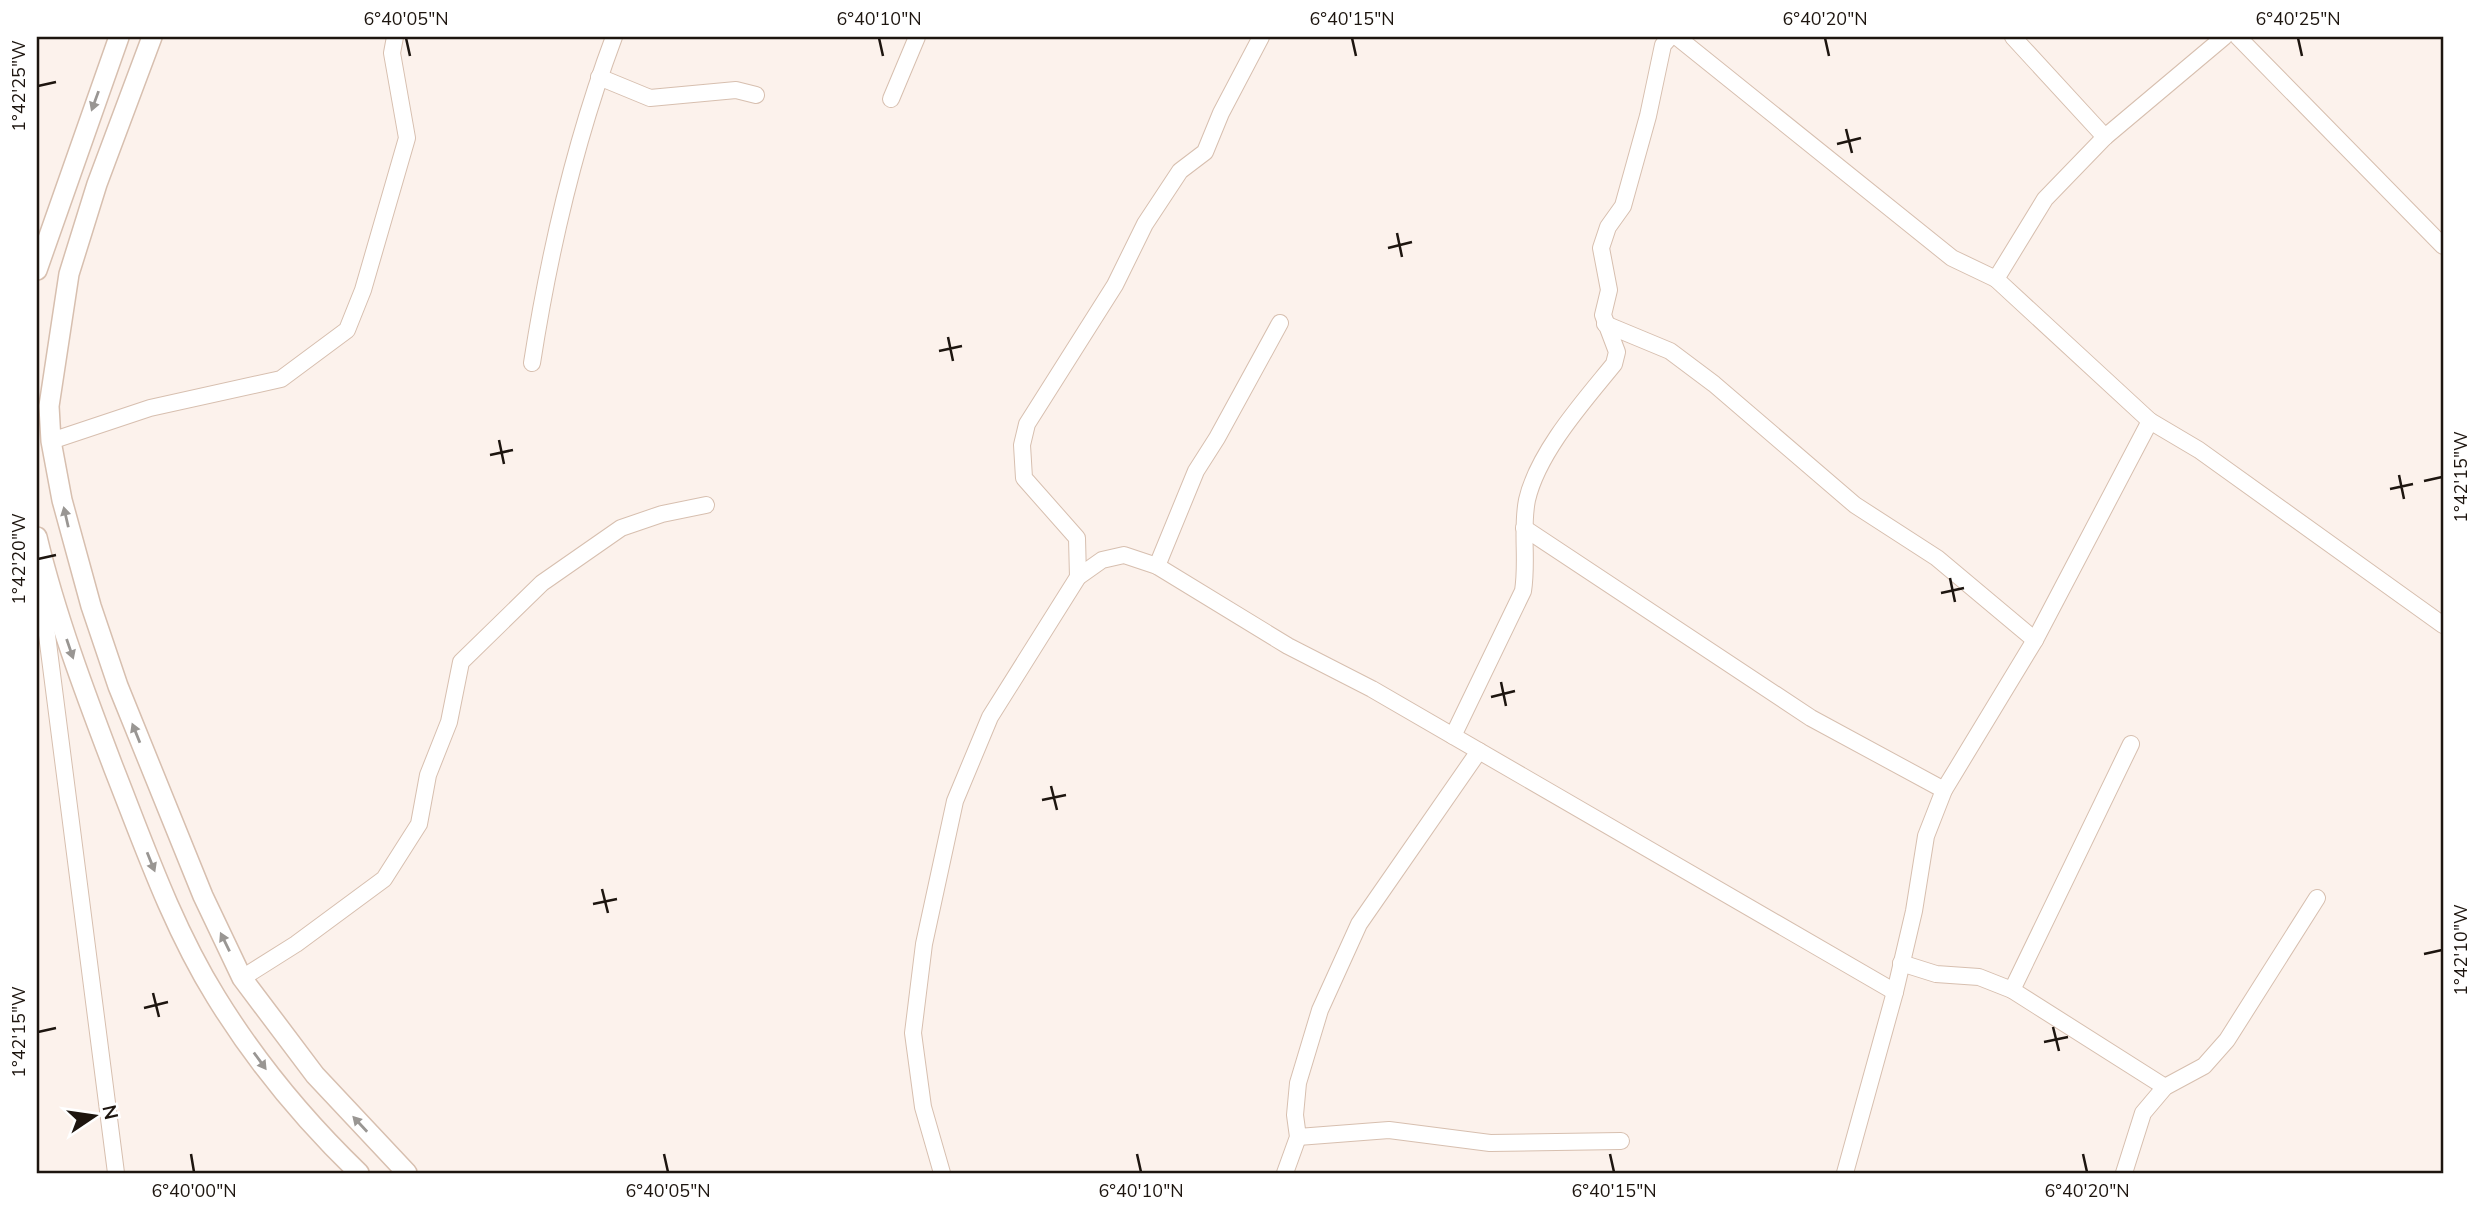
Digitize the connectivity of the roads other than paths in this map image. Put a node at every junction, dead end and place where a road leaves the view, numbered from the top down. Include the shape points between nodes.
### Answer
1 (119, 37) edge
2 (152, 37) edge
3 (395, 37) edge
4 (614, 37) edge
5 (917, 37) edge
6 (1261, 37) edge
7 (1670, 37) edge
8 (1677, 37) edge
9 (2013, 37) edge
10 (2224, 37) edge
11 (2238, 37) edge
12 (599, 77) junction
13 (756, 95) dead end
14 (891, 99) dead end
15 (2105, 137) junction
16 (2443, 246) edge
17 (37, 270) edge
18 (1996, 279) junction
19 (1280, 323) dead end
20 (1605, 324) junction
21 (533, 363) dead end
22 (2150, 421) junction
23 (51, 441) junction
24 (706, 505) dead end
25 (1524, 528) junction
26 (38, 544) edge
27 (1157, 566) junction
28 (1078, 577) junction
29 (2443, 625) edge
30 (2035, 640) junction
31 (1453, 736) junction
32 (2132, 744) dead end
33 (1479, 751) junction
34 (1944, 790) junction
35 (2317, 898) dead end
36 (1901, 963) junction
37 (242, 978) junction
38 (2012, 989) junction
39 (1895, 992) junction
40 (2165, 1087) junction
41 (1298, 1137) junction
42 (1621, 1141) dead end
43 (116, 1173) edge
44 (359, 1173) edge
45 (407, 1173) edge
46 (942, 1173) edge
47 (1284, 1173) edge
48 (1845, 1173) edge
49 (2124, 1173) edge

1 -> 17 street
2 - 23 street via 69,274 52,371
3 - 23 street via 392,53 407,138 347,330 281,379 150,408
4 - 12 street
5 - 14 street
6 - 28 street via 1205,152 1180,171 1152,213 1115,285 1027,425 1022,445 1024,478 1077,538
7 - 20 street via 1663,45 1623,206 1608,227 1601,248 1609,290
8 - 18 street via 1952,258
9 - 15 street
10 - 15 street
11 - 16 street
12 - 13 street via 650,98 736,90
12 - 21 street via 545,282
15 - 18 street via 2045,199
18 - 22 street
19 - 27 street via 1196,471
20 - 25 street via 1617,352 1614,363 1538,473 1528,498
20 - 30 street via 1670,351 1855,505 1937,558
22 - 29 street via 2199,450
22 - 30 street
37 -> 23 street via 202,896 118,687 72,543
24 - 37 street via 621,528 542,583 461,662 449,722 428,775 419,824 384,879
25 - 31 street via 1527,568 1523,591
25 - 34 street via 1811,718
26 - 43 street
26 -> 44 street via 87,698 169,907 214,995 286,1097
27 - 28 street via 1124,555 1102,560
27 - 31 street via 1288,646
28 - 46 street via 990,717 953,814 924,944 913,1034 923,1107
30 - 34 street
31 - 33 street
32 - 38 street
33 - 39 street
33 - 41 street via 1359,923 1320,1010 1298,1083
34 - 36 street via 1926,836
35 - 40 street via 2227,1040 2204,1066
36 - 38 street via 1936,974 1979,977
36 - 39 street
45 -> 37 street via 315,1075
38 - 40 street
39 - 48 street
40 - 49 street via 2143,1114
41 - 42 street via 1389,1130 1490,1143
41 - 47 street

